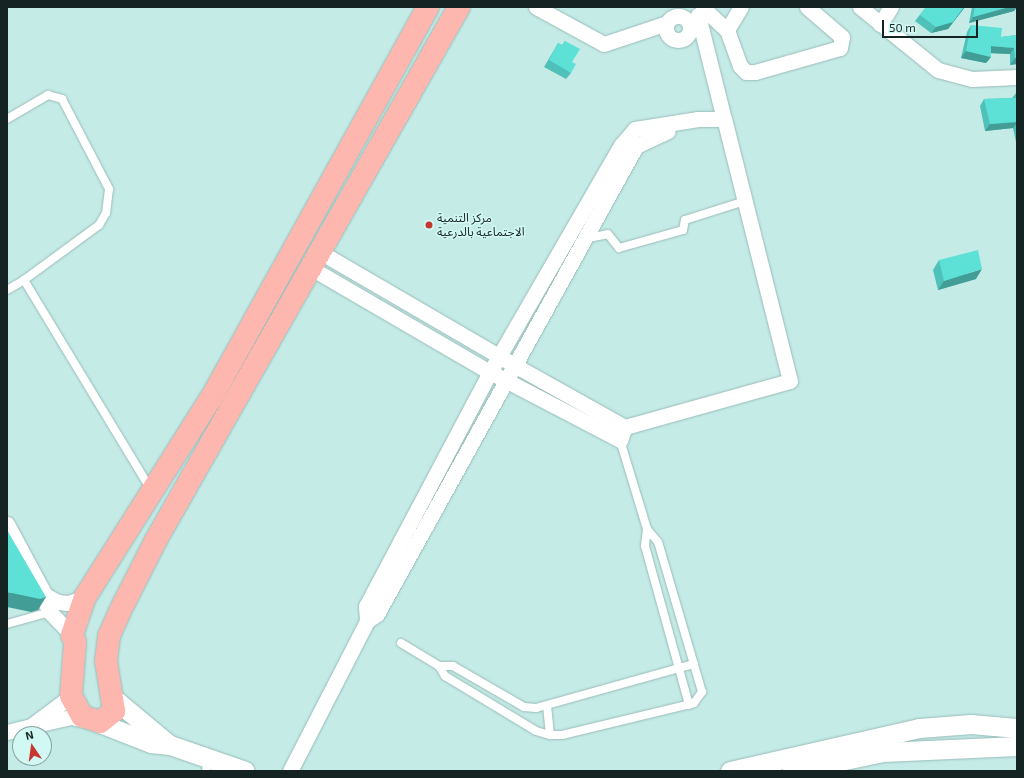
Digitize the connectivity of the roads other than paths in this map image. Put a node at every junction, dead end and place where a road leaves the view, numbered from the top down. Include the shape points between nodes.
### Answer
1 (428, 7) edge
2 (459, 7) edge
3 (536, 7) edge
4 (741, 7) edge
5 (807, 7) edge
6 (860, 7) edge
7 (891, 7) edge
8 (698, 13) edge
9 (880, 24) junction
10 (727, 30) junction
11 (1017, 77) edge
12 (7, 119) edge
13 (698, 119) junction
14 (724, 119) junction
15 (745, 201) junction
16 (583, 239) junction
17 (316, 260) junction
18 (24, 280) junction
19 (7, 290) edge
20 (499, 356) junction
21 (514, 365) junction
22 (490, 372) junction
23 (505, 379) junction
24 (211, 398) junction
25 (231, 409) junction
26 (623, 434) junction
27 (152, 491) junction
28 (7, 524) edge
29 (129, 526) junction
30 (647, 529) junction
31 (156, 540) junction
32 (45, 595) junction
33 (86, 597) junction
34 (50, 612) junction
35 (367, 621) junction
36 (7, 624) edge
37 (72, 636) junction
38 (401, 643) dead end
39 (694, 664) junction
40 (439, 666) junction
41 (679, 669) junction
42 (71, 696) junction
43 (113, 698) junction
44 (689, 705) junction
45 (547, 706) junction
46 (102, 724) joint
47 (31, 726) joint
48 (945, 726) junction
49 (1017, 728) edge
50 (550, 735) junction
51 (170, 745) junction
52 (1017, 746) edge
53 (946, 748) junction
54 (207, 765) edge
55 (245, 771) edge
56 (290, 771) edge
57 (730, 771) edge
58 (792, 771) edge

1 - 24 main road
2 - 17 main road
3 - 8 street via 604,44 667,23 668,34 678,40 688,35
4 - 10 street
5 - 10 street via 842,37 840,48 755,72 746,72 740,66
6 - 9 street
7 - 9 street
8 - 10 street
8 - 14 street
9 - 11 street via 938,70 972,79
12 - 18 lane via 48,95 62,99 109,189 106,213 99,225
13 - 14 street
13 - 16 street via 650,137 636,146
13 - 20 street via 635,129 621,145
14 - 15 street
15 - 16 lane via 685,220 683,230 619,248 608,234
15 - 26 street via 790,381
16 - 21 street
17 - 20 street
17 - 22 street
17 - 25 main road
18 - 19 lane
18 - 27 lane
20 - 21 street
20 - 22 street
21 - 23 street
21 - 26 street
22 - 23 street
22 - 35 street via 366,606
23 - 26 street
23 - 35 street via 377,614
24 - 25 main road
24 - 27 main road
25 - 31 main road
26 - 30 lane
27 - 29 main road
28 - 32 street
29 - 31 main road
29 - 33 main road
30 - 39 lane via 658,542
30 - 41 lane via 645,546
31 - 43 main road via 109,636 106,662
32 - 33 street via 58,602 68,603
32 - 34 street
33 - 37 main road
34 - 36 lane
34 - 37 street
35 - 56 street
37 - 42 main road via 75,642
38 - 40 lane
39 - 41 lane
39 - 44 lane via 702,692 698,701
40 - 45 lane via 453,666 524,707
40 - 50 lane via 445,676 536,731
41 - 44 lane
41 - 45 lane
42 - 43 main road via 82,716 100,722 114,711
42 - 47 street
43 - 51 street
44 - 50 lane via 562,735
45 - 50 lane
46 - 47 street via 71,717
46 - 51 street via 151,743
48 - 49 street via 971,724
48 - 53 street via 961,730 963,735 961,741
48 - 57 street via 920,728
51 - 54 street
52 - 53 street
53 - 58 street via 883,752
54 - 55 street

